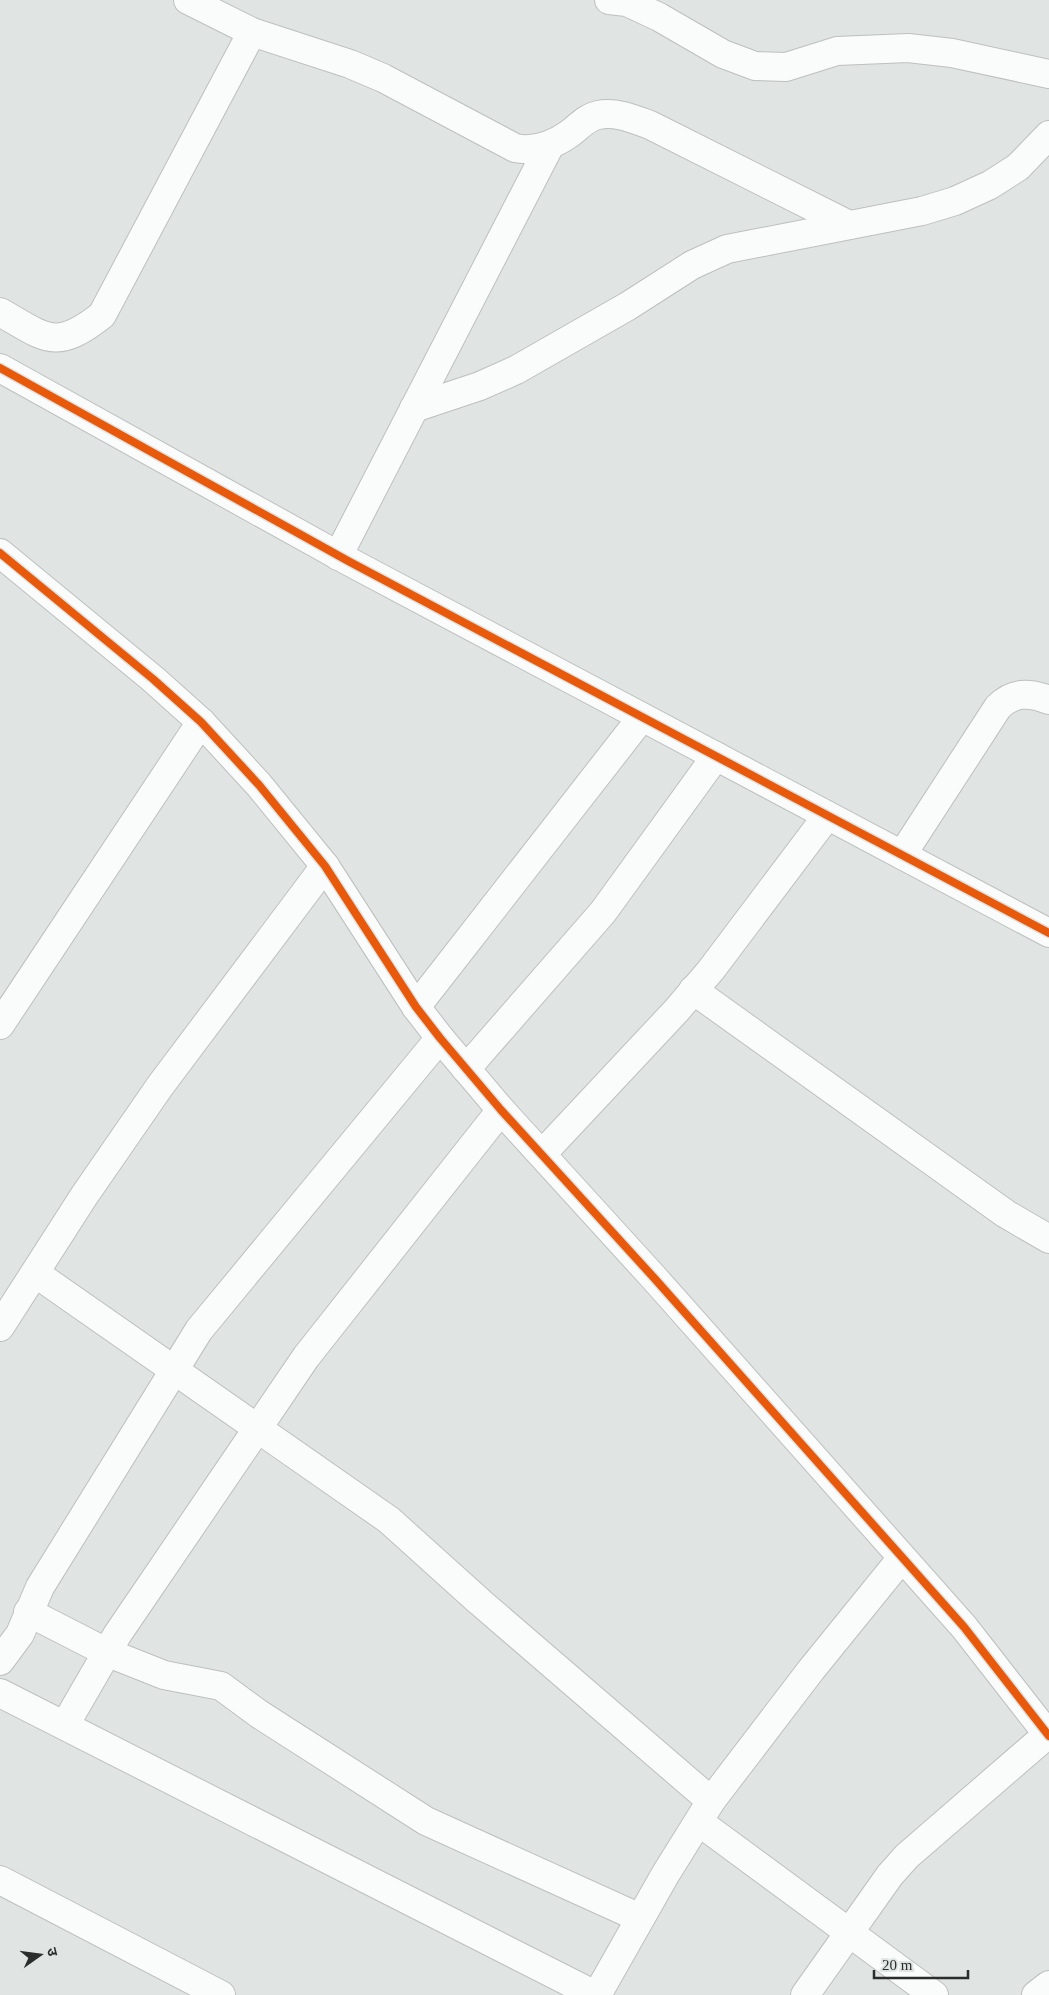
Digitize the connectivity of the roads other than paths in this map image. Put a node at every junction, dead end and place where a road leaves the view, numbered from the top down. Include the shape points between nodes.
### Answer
1 (188, 0) edge
2 (609, 0) edge
3 (252, 32) junction
4 (1049, 74) edge
5 (1049, 135) edge
6 (550, 145) junction
7 (849, 225) junction
8 (0, 312) edge
9 (0, 368) edge
10 (414, 408) junction
11 (0, 553) edge
12 (338, 556) junction
13 (1049, 700) edge
14 (642, 717) junction
15 (200, 722) junction
16 (716, 756) junction
17 (827, 816) junction
18 (902, 855) junction
19 (325, 866) junction
20 (1049, 933) edge
21 (693, 990) junction
22 (416, 1007) junction
23 (0, 1025) edge
24 (440, 1038) junction
25 (466, 1069) junction
26 (501, 1110) junction
27 (542, 1154) junction
28 (1049, 1239) edge
29 (35, 1273) junction
30 (0, 1327) edge
31 (173, 1370) junction
32 (258, 1429) junction
33 (902, 1559) junction
34 (28, 1612) junction
35 (106, 1652) junction
36 (0, 1661) edge
37 (0, 1693) edge
38 (65, 1725) junction
39 (1048, 1735) edge
40 (705, 1812) junction
41 (0, 1880) edge
42 (640, 1918) junction
43 (849, 1934) junction
44 (1049, 1985) edge
45 (919, 1991) edge
46 (221, 1995) edge
47 (596, 1995) edge
48 (805, 1995) edge
49 (1036, 1995) edge

1 - 3 street
2 - 4 street via 627,2 723,54 755,66 786,67 837,51 908,48 952,53
3 - 6 street via 383,78 515,148 530,151
3 - 8 street via 102,315 69,337 44,337
5 - 7 street via 1018,167 990,185 955,201
6 - 7 street via 570,134 582,122 598,115 624,116 650,125
6 - 10 street
7 - 10 street via 727,249 692,265 516,370
9 - 12 street
10 - 12 street
11 - 15 street via 153,679
12 - 14 street
13 - 18 street via 1025,693 1007,698 998,707
14 - 16 street
14 - 22 street
15 - 19 street via 259,785
15 - 23 street
16 - 17 street
16 - 25 street via 603,912
17 - 18 street
17 - 21 street
18 - 20 street
19 - 22 street
19 - 29 street via 160,1086
21 - 27 street
21 - 28 street via 1006,1214
22 - 24 street
24 - 25 street
24 - 31 street via 199,1330
25 - 26 street
26 - 27 street
26 - 32 street via 306,1357
27 - 33 street
29 - 30 street
29 - 31 street
31 - 32 street
31 - 34 street
32 - 35 street
32 - 40 street via 390,1520
33 - 39 street via 964,1627
33 - 40 street via 816,1664
34 - 35 street
34 - 36 street via 20,1634
35 - 38 street
35 - 42 street via 164,1675 221,1686 426,1821
37 - 38 street
38 - 47 street
39 - 43 street via 907,1856
40 - 42 street
40 - 43 street
41 - 46 street
42 - 47 street
43 - 45 street
43 - 48 street
44 - 49 street

